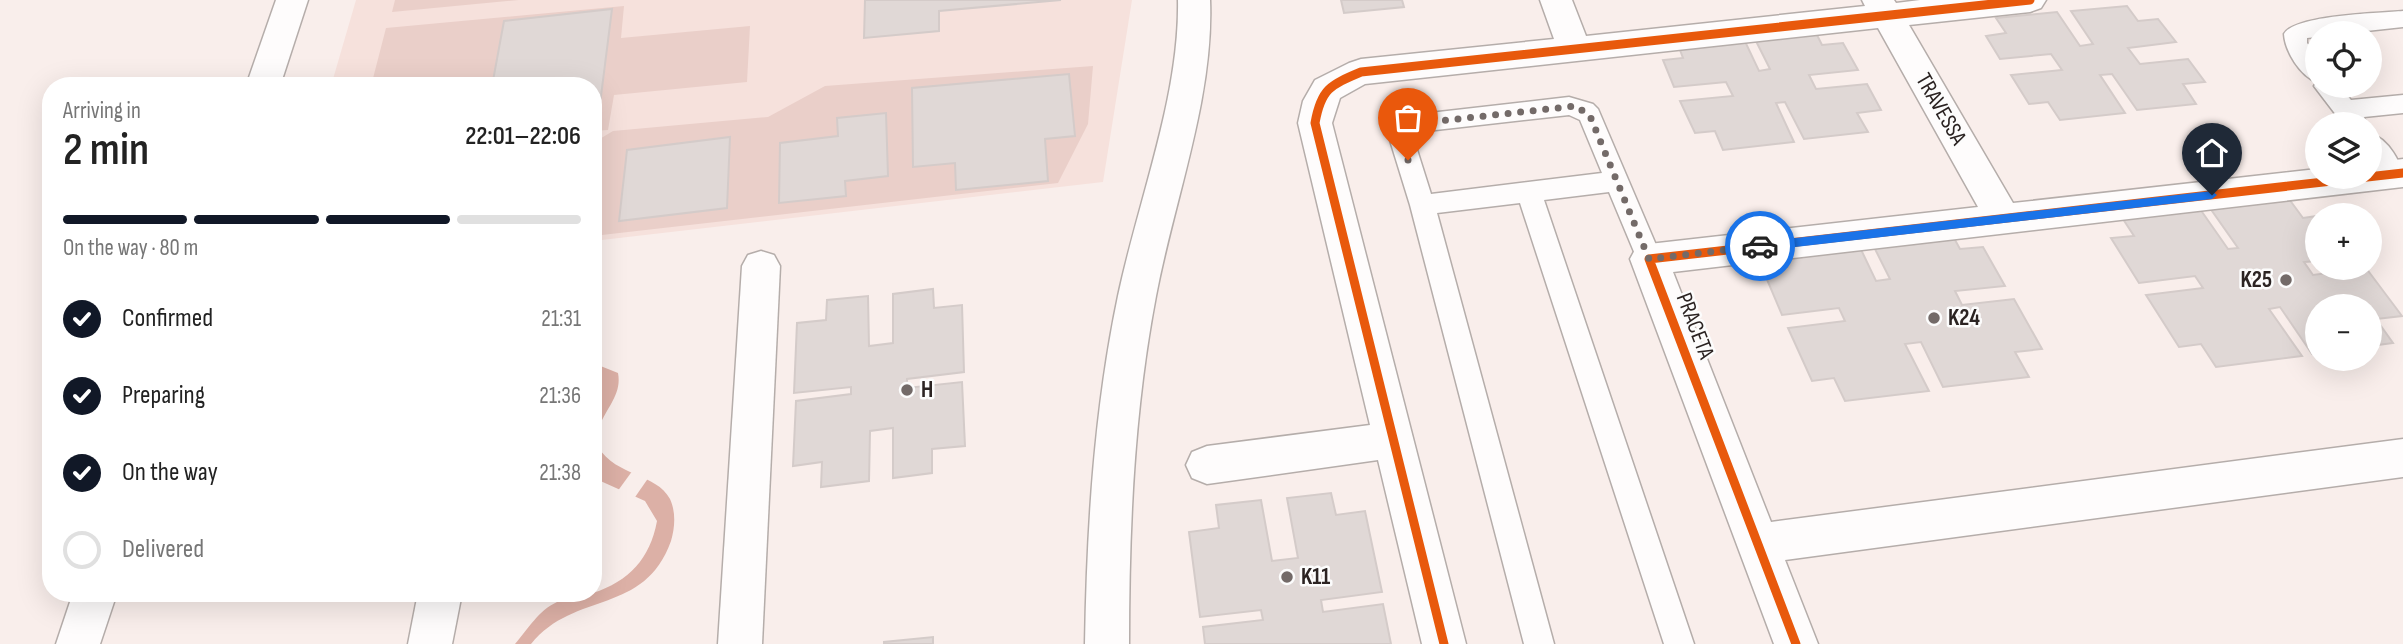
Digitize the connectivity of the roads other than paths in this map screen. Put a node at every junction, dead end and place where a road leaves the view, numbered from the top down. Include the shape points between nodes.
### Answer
1 (292, 0) edge
2 (1194, 0) edge
3 (1556, 0) edge
4 (2030, 0) edge
5 (1882, 7) edge
6 (2403, 19) edge
7 (2382, 21) edge
8 (2305, 30) edge
9 (1574, 49) junction
10 (2305, 57) edge
11 (266, 77) edge
12 (2336, 98) edge
13 (2403, 104) edge
14 (2347, 112) edge
15 (2371, 112) edge
16 (2382, 155) edge
17 (2399, 174) edge
18 (1618, 181) junction
19 (1529, 193) junction
20 (1422, 205) junction
21 (2003, 218) junction
22 (1649, 259) junction
23 (761, 266) dead end
24 (1394, 440) junction
25 (2403, 458) edge
26 (1207, 465) dead end
27 (1758, 544) junction
28 (92, 602) edge
29 (438, 602) edge
30 (78, 644) edge
31 (430, 644) edge
32 (740, 644) edge
33 (1107, 644) edge
34 (1444, 644) edge
35 (1539, 644) edge
36 (1679, 644) edge
37 (1796, 644) edge

1 - 11 street
2 - 33 street via 1192,61 1121,372 1107,554
3 - 9 street
4 - 5 street
5 - 9 street
5 - 21 street, TRAVESSA
6 - 7 lane
8 - 10 lane via 2295,34
9 - 24 street via 1361,72 1332,84 1319,97 1315,123
12 - 14 lane
13 - 15 lane
16 - 17 lane
17 - 21 street
18 - 19 lane
18 - 20 lane via 1590,116 1576,106 1412,124 1401,137
18 - 22 lane
19 - 20 lane
19 - 36 lane
20 - 35 lane
21 - 22 street
22 - 27 street, PRACETA
23 - 32 street
24 - 26 street
24 - 34 street
25 - 27 street
27 - 37 street, PRACETA
28 - 30 street
29 - 31 street

